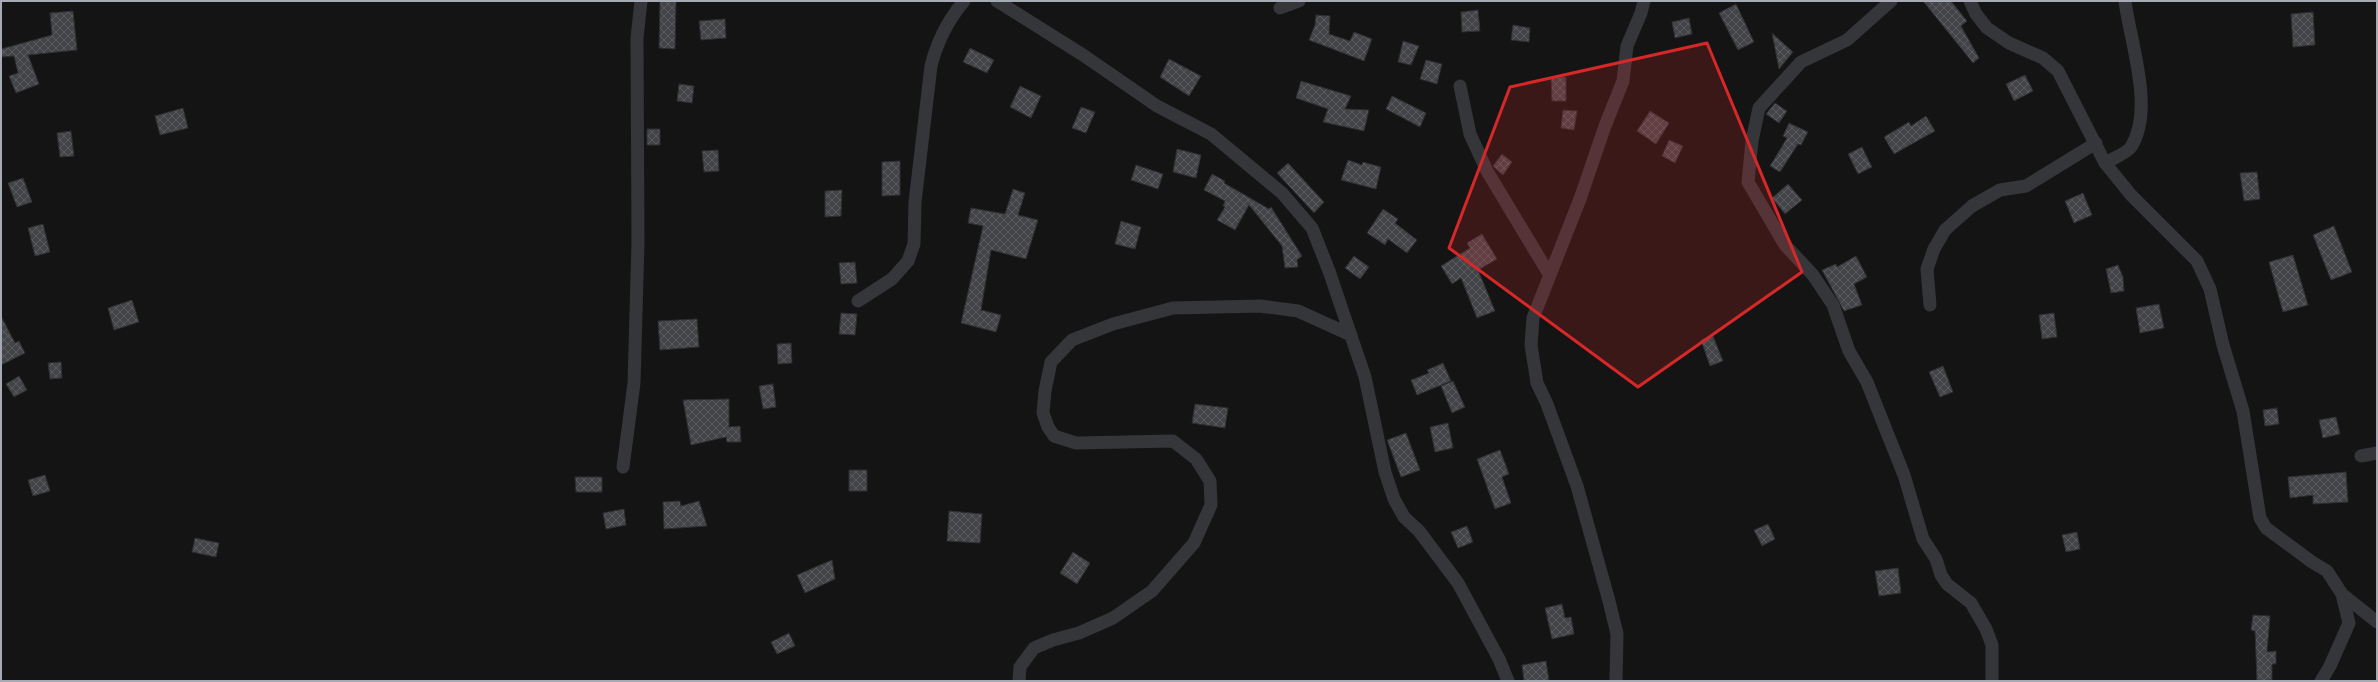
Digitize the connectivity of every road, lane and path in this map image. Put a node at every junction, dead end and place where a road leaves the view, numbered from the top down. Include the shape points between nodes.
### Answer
1 (641, 1) edge
2 (964, 1) edge
3 (997, 1) edge
4 (1299, 1) edge
5 (1644, 1) edge
6 (1891, 1) edge
7 (1970, 1) edge
8 (2125, 1) edge
9 (1280, 8) dead end
10 (1460, 86) dead end
11 (2096, 143) junction
12 (2105, 163) junction
13 (1549, 274) junction
14 (858, 301) dead end
15 (1930, 305) dead end
16 (1351, 335) junction
17 (2377, 453) edge
18 (2361, 456) dead end
19 (623, 467) dead end
20 (2342, 594) junction
21 (2377, 622) edge
22 (1019, 681) edge
23 (1508, 681) edge
24 (1616, 681) edge
25 (1992, 681) edge
26 (2320, 681) edge

1 - 19 street via 637,38 638,242 634,383
2 - 14 street via 951,17 931,66 915,202 914,244 908,261 892,279
3 - 16 street via 1157,106 1211,134 1282,193 1312,228
4 - 9 street
5 - 13 street via 1642,13 1628,46 1623,81 1580,199
6 - 25 street via 1847,40 1801,62 1759,108 1752,141 1748,182 1785,245 1813,275 1833,305 1904,476 1923,539 1936,559 1941,576 1971,603 1986,628 1992,645
7 - 11 street via 1987,28 2009,43 2043,58 2058,71
8 - 12 street via 2128,27 2138,62 2141,100 2138,130 2131,148
10 - 13 street via 1470,134 1487,171
11 - 12 street
11 - 15 street via 2026,186 2000,190 1972,206 1946,230 1934,249 1928,269
12 - 20 street via 2131,195 2197,261 2204,275 2243,411 2260,518 2266,528 2327,571
13 - 24 street via 1533,318 1531,345 1537,383 1577,486 1609,601 1617,634
16 - 22 street via 1298,311 1260,306 1173,308 1113,324 1072,340 1051,362 1045,391 1043,413 1054,436 1076,443 1173,441 1196,459 1210,481 1211,505 1194,543 1152,591 1113,618 1034,648 1020,667
16 - 23 street via 1365,377 1385,472 1394,499 1404,518 1431,547 1458,583
17 - 18 street
20 - 21 street
20 - 26 street via 2349,623 2330,666

